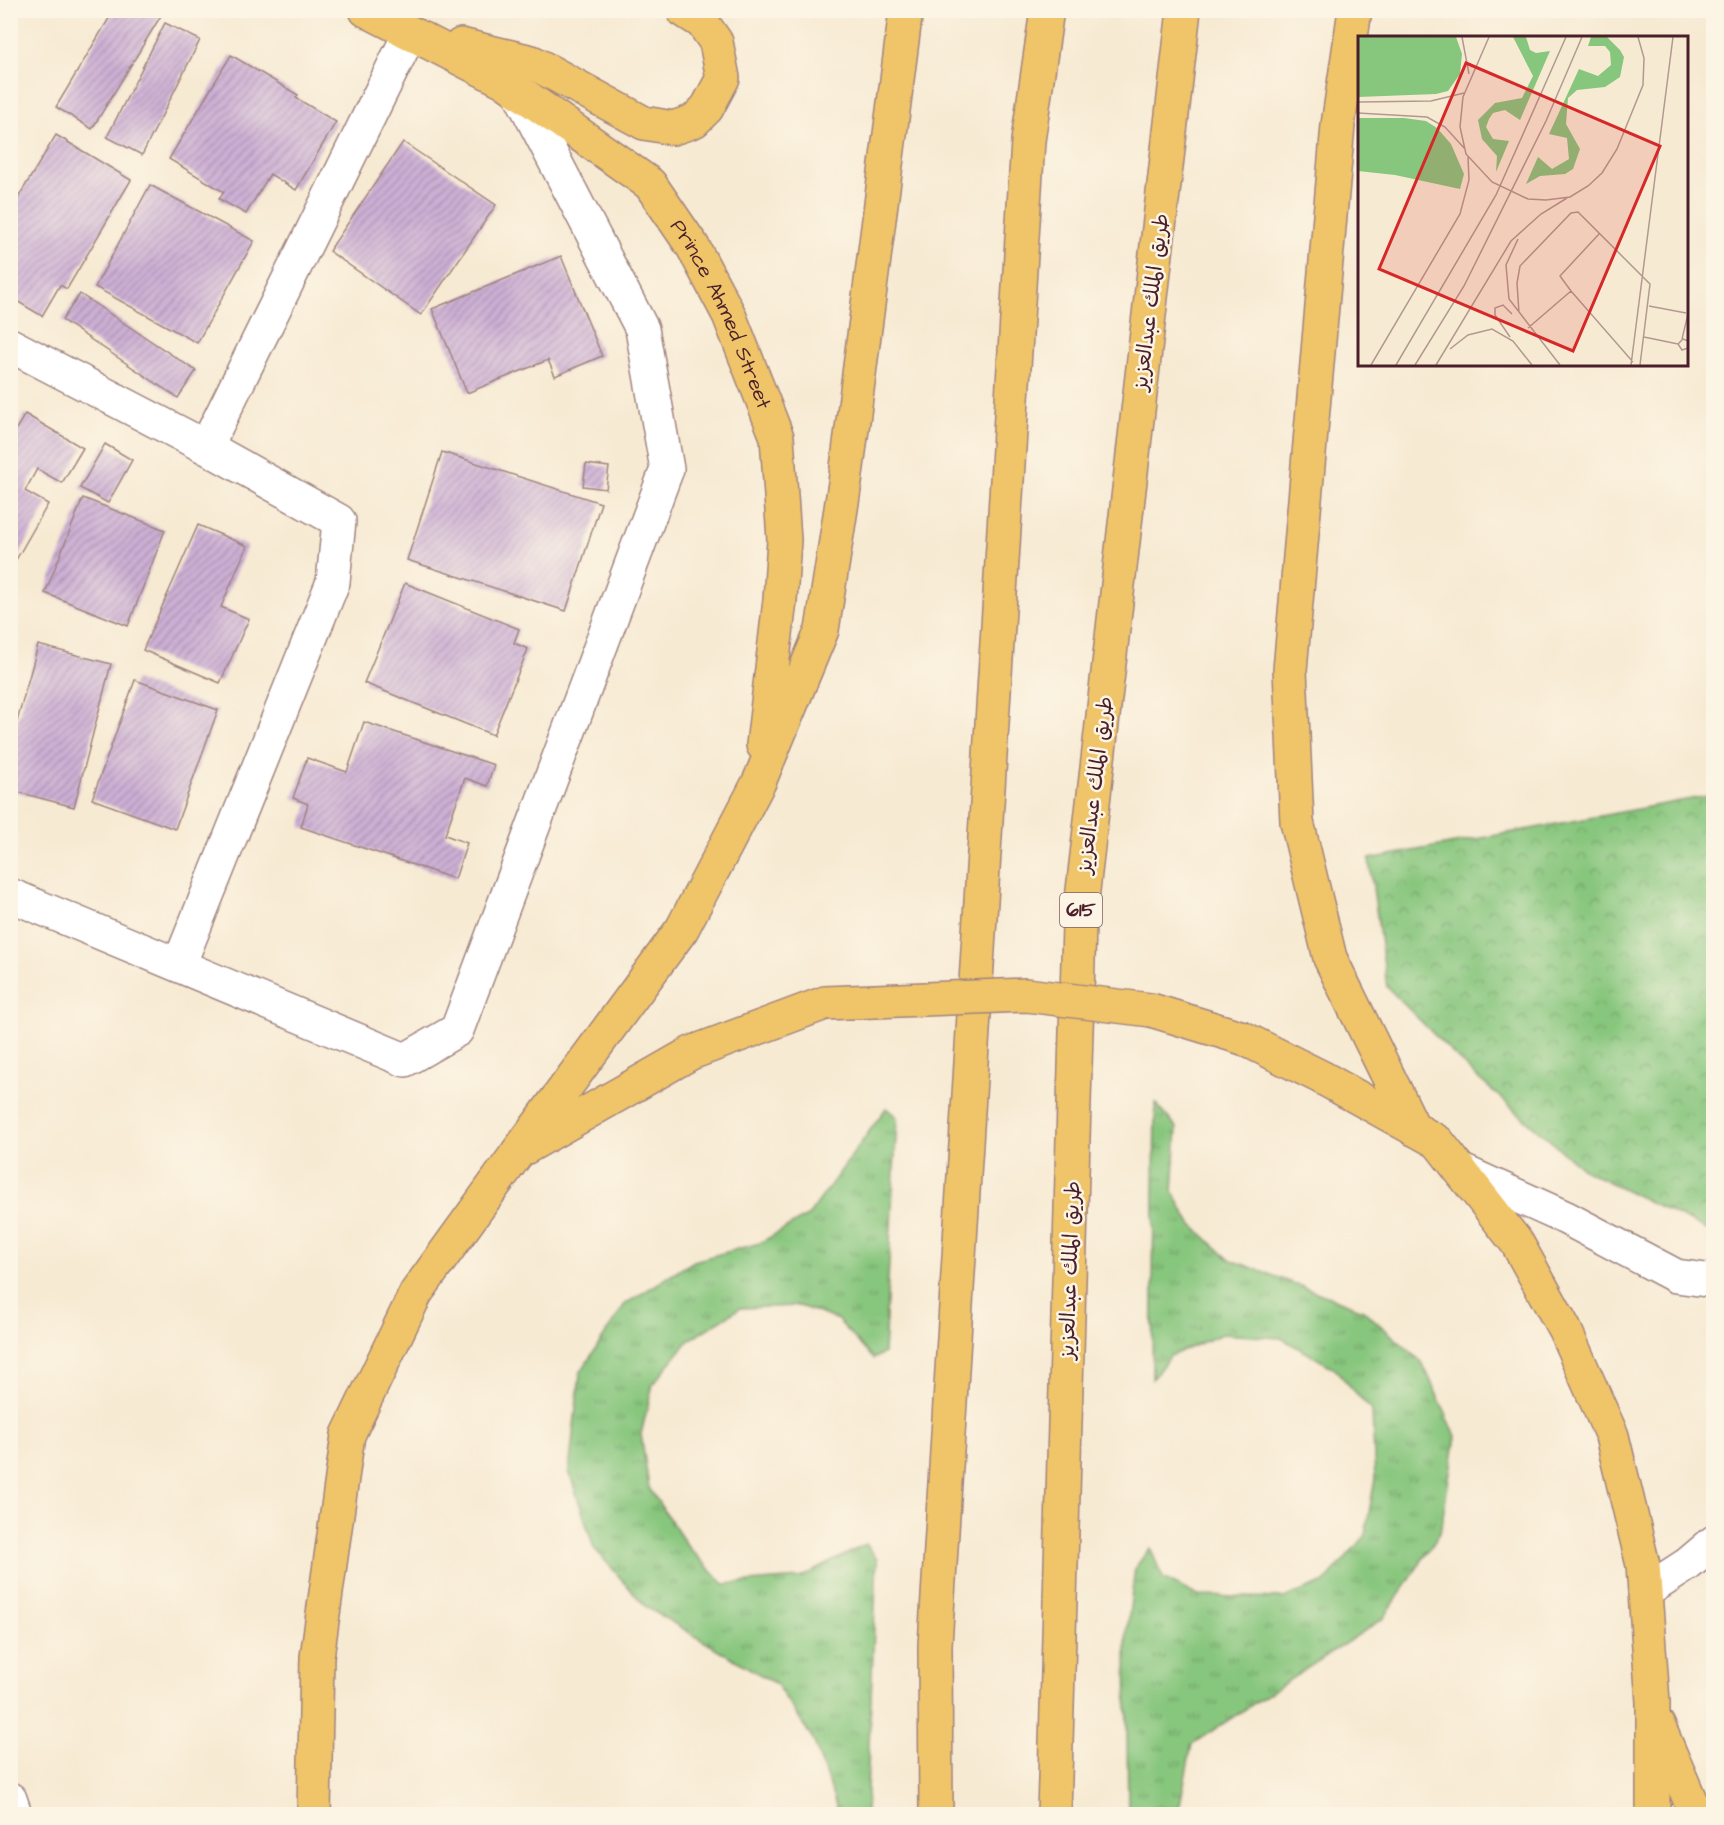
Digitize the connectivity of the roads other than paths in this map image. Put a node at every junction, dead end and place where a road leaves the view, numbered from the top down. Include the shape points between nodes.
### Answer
1 (366, 10) edge
2 (683, 10) edge
3 (906, 10) edge
4 (1047, 10) edge
5 (1184, 10) edge
6 (1355, 10) edge
7 (410, 33) junction
8 (519, 92) junction
9 (10, 345) edge
10 (206, 447) junction
11 (759, 782) junction
12 (10, 896) edge
13 (179, 965) junction
14 (1414, 1129) junction
15 (518, 1152) junction
16 (1462, 1172) junction
17 (1713, 1281) edge
18 (1713, 1542) edge
19 (1645, 1592) junction
20 (1653, 1715) junction
21 (10, 1798) edge
22 (15, 1815) edge
23 (314, 1815) edge
24 (936, 1815) edge
25 (1054, 1815) edge
26 (1653, 1815) edge
27 (1696, 1815) edge

1 - 7 main road, Prince Ahmed Street
2 - 7 main road via 702,22 716,42 723,78 707,108 694,121 673,128 644,123 531,62
3 - 11 main road via 846,483 822,630
4 - 24 main road via 1028,141 935,1645
5 - 25 main road, طريق الملك عبدالعزيز / 615 via 1079,925
6 - 14 main road via 1338,125 1290,670 1297,822 1330,958
7 - 8 main road, Prince Ahmed Street
7 - 10 street
8 - 11 main road, Prince Ahmed Street via 650,184 693,247 729,315 777,437 784,540
8 - 13 street via 642,329 667,469 457,1030 405,1060
9 - 10 street
10 - 13 street via 339,521 333,582
11 - 15 main road via 682,929
12 - 13 street
14 - 15 main road, bridge via 1243,1038 1151,1010 1026,995 825,1003 691,1053
14 - 16 main road via 1438,1142
15 - 23 main road via 416,1293 348,1435 317,1657
16 - 17 street via 1566,1218 1676,1276
16 - 19 main road via 1518,1243 1565,1330 1612,1436 1643,1565
18 - 19 street
19 - 20 main road
20 - 26 main road
20 - 27 main road
21 - 22 street

